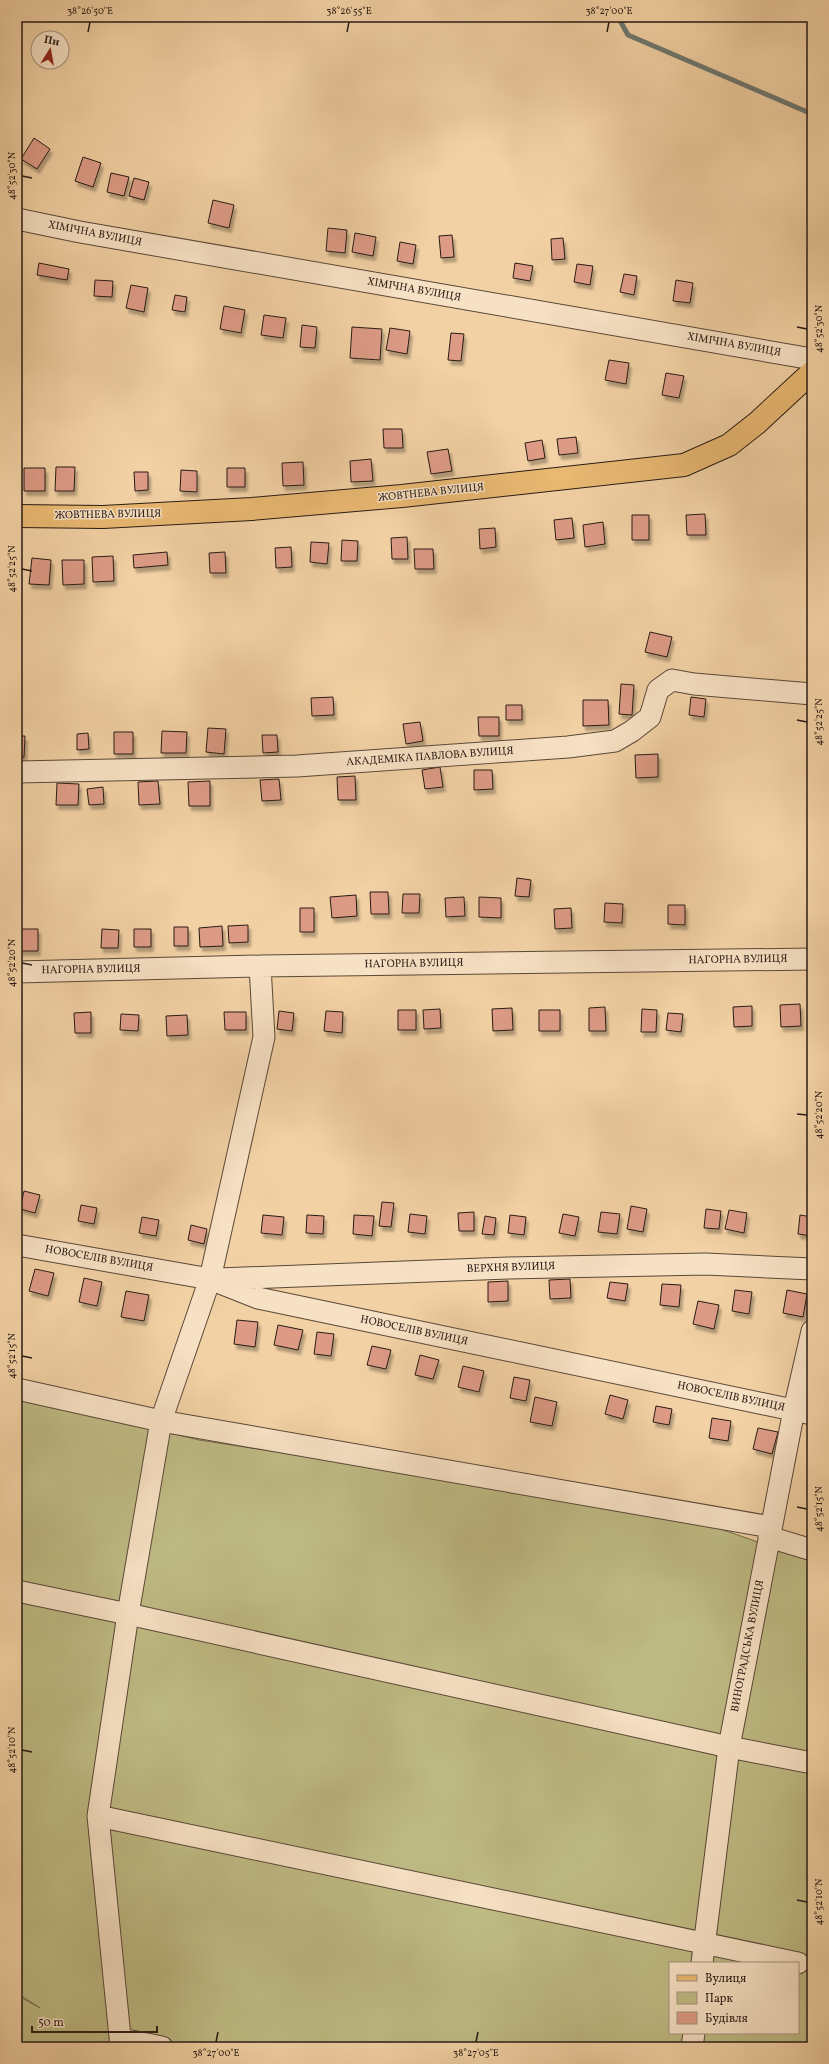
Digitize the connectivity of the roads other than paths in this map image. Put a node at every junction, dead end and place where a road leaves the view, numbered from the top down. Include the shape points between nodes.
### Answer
1 (17, 219) edge
2 (812, 359) edge
3 (812, 372) edge
4 (17, 516) edge
5 (812, 694) edge
6 (17, 772) edge
7 (812, 959) edge
8 (260, 966) junction
9 (17, 972) edge
10 (17, 1245) edge
11 (812, 1269) edge
12 (210, 1279) junction
13 (812, 1331) edge
14 (17, 1389) edge
15 (803, 1412) edge
16 (161, 1422) junction
17 (770, 1532) junction
18 (812, 1550) edge
19 (17, 1591) edge
20 (128, 1614) junction
21 (729, 1747) junction
22 (812, 1763) edge
23 (98, 1816) junction
24 (704, 1953) edge
25 (789, 1962) edge
26 (799, 1963) edge
27 (812, 1966) edge
28 (694, 2034) edge
29 (121, 2043) edge
30 (162, 2047) edge
31 (692, 2047) edge

1 - 2 street, ХІМІЧНА ВУЛИЦЯ
3 - 4 main road, ЖОВТНЕВА ВУЛИЦЯ via 729,445 684,465 402,496 252,509 103,517
5 - 6 street, АКАДЕМІКА ПАВЛОВА ВУЛИЦЯ via 672,680 658,690 650,716 632,731 615,741 568,748 297,766
7 - 8 street, НАГОРНА ВУЛИЦЯ
8 - 9 street, НАГОРНА ВУЛИЦЯ
8 - 12 street via 264,1037
10 - 12 street, НОВОСЕЛІВ ВУЛИЦЯ
11 - 12 street, ВЕРХНЯ ВУЛИЦЯ via 706,1264
12 - 15 street, НОВОСЕЛІВ ВУЛИЦЯ via 258,1298
12 - 16 street
13 - 15 street, ВИНОГРАДСЬКА ВУЛИЦЯ
14 - 16 street
15 - 17 street, ВИНОГРАДСЬКА ВУЛИЦЯ
16 - 17 street
16 - 20 street
17 - 18 street
17 - 21 street, ВИНОГРАДСЬКА ВУЛИЦЯ
19 - 20 street
20 - 21 street
20 - 23 street
21 - 22 street
21 - 24 street, ВИНОГРАДСЬКА ВУЛИЦЯ
23 - 24 street
23 - 29 street
24 - 25 street
26 - 27 street
28 - 31 street
29 - 30 street

